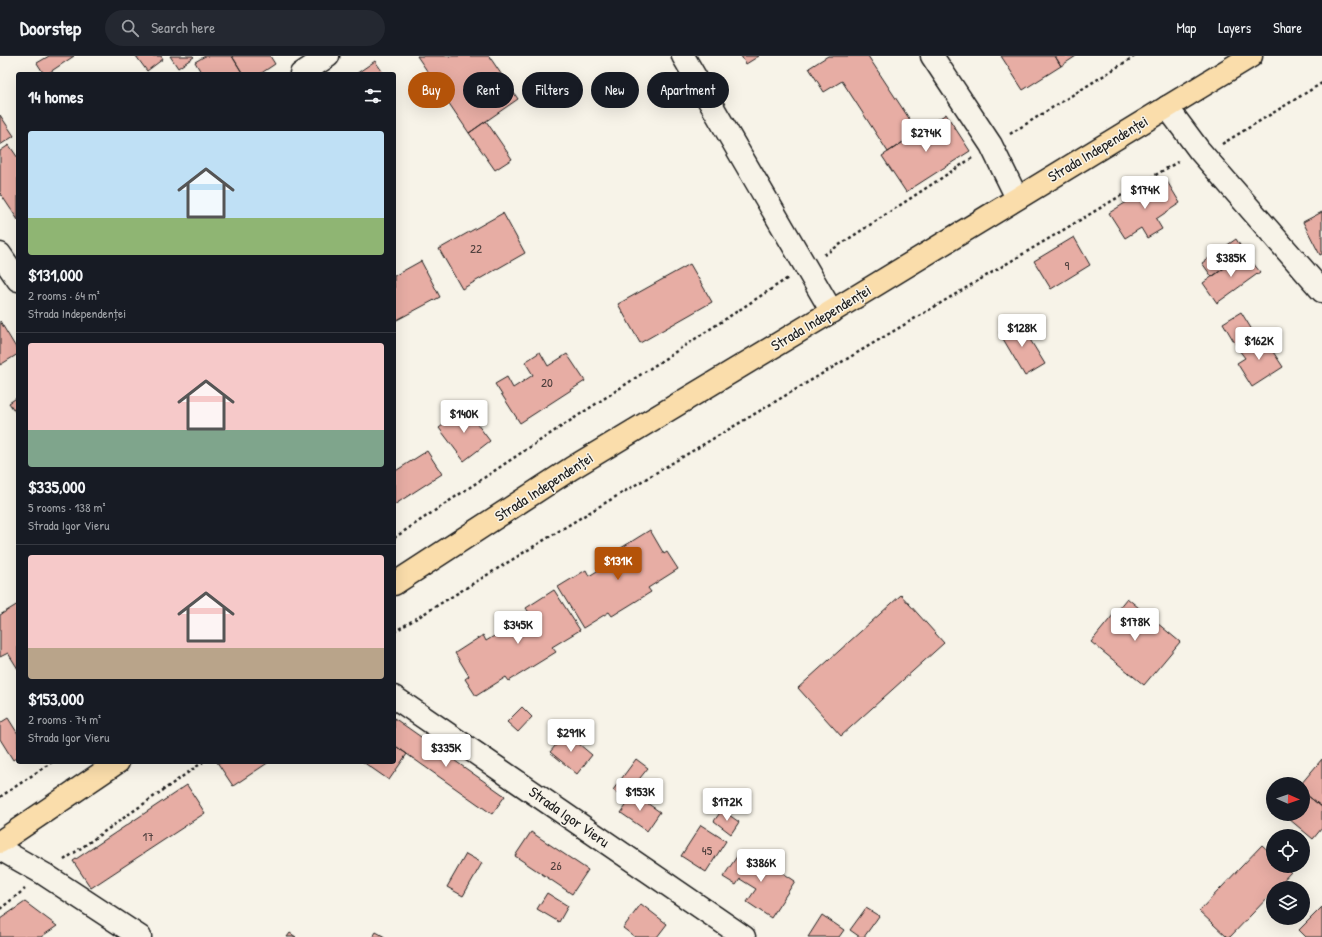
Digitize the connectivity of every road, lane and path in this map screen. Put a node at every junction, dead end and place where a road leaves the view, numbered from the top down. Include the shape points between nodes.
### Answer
1 (328, 56) edge
2 (683, 56) edge
3 (932, 56) edge
4 (1135, 56) edge
5 (1251, 56) edge
6 (304, 72) edge
7 (1322, 83) edge
8 (1167, 107) junction
9 (991, 145) junction
10 (1199, 150) junction
11 (1018, 198) junction
12 (806, 267) junction
13 (1322, 291) edge
14 (832, 312) junction
15 (396, 537) edge
16 (396, 583) edge
17 (396, 631) edge
18 (396, 698) edge
19 (49, 764) edge
20 (115, 764) edge
21 (200, 764) edge
22 (0, 797) edge
23 (0, 842) edge
24 (0, 849) edge
25 (44, 874) junction
26 (0, 909) edge
27 (140, 937) edge
28 (744, 937) edge

1 - 6 street
2 - 12 street
3 - 9 street
4 - 9 path
5 - 8 main road, Strada Independenței
7 - 10 path via 1214,148
8 - 10 street
8 - 11 main road, Strada Independenței
9 - 11 street
9 - 12 path
10 - 13 street
10 - 17 path via 603,504
11 - 14 main road, Strada Independenței
12 - 14 street
12 - 15 path
14 - 16 main road, Strada Independenței via 572,468
18 - 28 street, Strada Igor Vieru
19 - 22 path
20 - 23 main road
21 - 25 path
24 - 25 street
25 - 26 path
25 - 27 street

